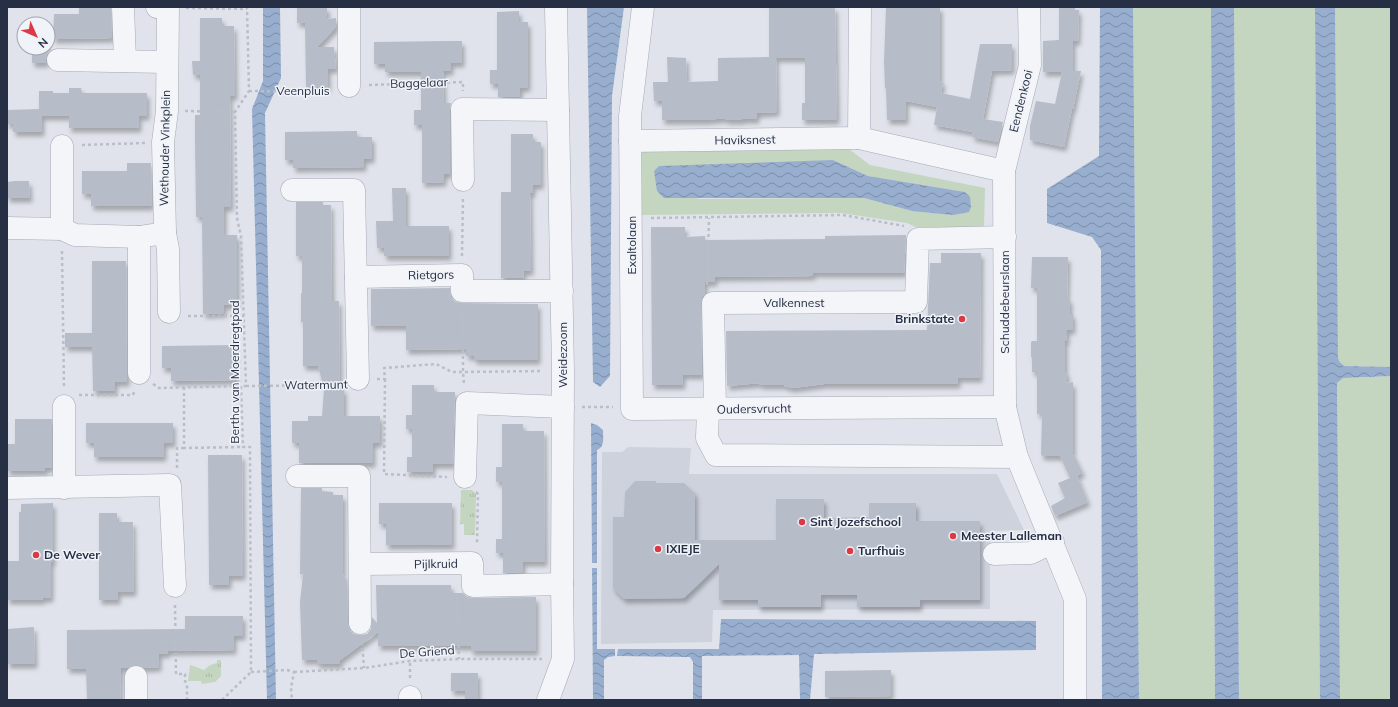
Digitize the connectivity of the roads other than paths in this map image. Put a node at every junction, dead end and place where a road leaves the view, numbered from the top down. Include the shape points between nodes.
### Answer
1 (123, 7) edge
2 (157, 7) edge
3 (168, 7) edge
4 (349, 7) edge
5 (556, 7) edge
6 (643, 7) edge
7 (860, 7) edge
8 (1029, 7) edge
9 (58, 60) dead end
10 (125, 61) junction
11 (166, 62) junction
12 (348, 86) road end
13 (558, 110) junction
14 (859, 138) junction
15 (630, 141) junction
16 (62, 146) road end
17 (1004, 171) junction
18 (463, 180) road end
19 (292, 190) dead end
20 (7, 228) edge
21 (62, 229) junction
22 (164, 233) junction
23 (139, 237) junction
24 (1005, 237) junction
25 (356, 277) junction
26 (562, 291) junction
27 (169, 312) road end
28 (357, 372) road end
29 (139, 373) dead end
30 (64, 406) road end
31 (563, 407) junction
32 (1005, 407) junction
33 (711, 409) junction
34 (1017, 457) junction
35 (297, 476) dead end
36 (465, 477) road end
37 (7, 488) edge
38 (64, 488) junction
39 (1053, 542) junction
40 (994, 554) dead end
41 (360, 564) junction
42 (562, 584) junction
43 (175, 586) road end
44 (360, 623) road end
45 (136, 677) dead end
46 (136, 700) edge
47 (548, 700) edge
48 (1075, 700) edge

1 - 10 street
2 - 3 street
3 - 11 street, Wethouder Vinkplein
4 - 12 street
5 - 13 street, Weidezoom
6 - 15 street, Exaltolaan via 630,116
7 - 14 street
8 - 17 street, Eendenkooi via 1030,65
9 - 10 street
10 - 11 street
11 - 22 street, Wethouder Vinkplein via 167,111 163,142
13 - 18 street via 462,109
13 - 26 street, Weidezoom
14 - 15 street, Haviksnest
14 - 17 street
15 - 33 street, Exaltolaan via 632,409
16 - 21 street
17 - 24 street, Schuddebeurslaan
19 - 25 street via 354,190
20 - 21 street
21 - 23 street via 75,235
22 - 23 street
22 - 27 street, Wethouder Vinkplein via 168,249
23 - 29 street
24 - 32 street, Schuddebeurslaan
24 - 33 street, Valkennest via 918,239 916,302 713,303
25 - 26 street, Rietgors via 462,275 462,291
25 - 28 street
26 - 31 street, Weidezoom
30 - 38 street
31 - 36 street via 466,403
31 - 42 street, Weidezoom
32 - 33 street, Oudersvrucht
32 - 34 street, Schuddebeurslaan
33 - 34 street, Oudersvrucht via 707,438 716,455
34 - 39 street, Schuddebeurslaan
35 - 41 street via 359,476
37 - 38 street
38 - 43 street via 170,485
39 - 40 street via 1031,553
39 - 48 street, Schuddebeurslaan via 1075,599
41 - 42 street, Pijlkruid via 472,563 473,586
41 - 44 street
42 - 47 street, Weidezoom via 563,659
45 - 46 street

